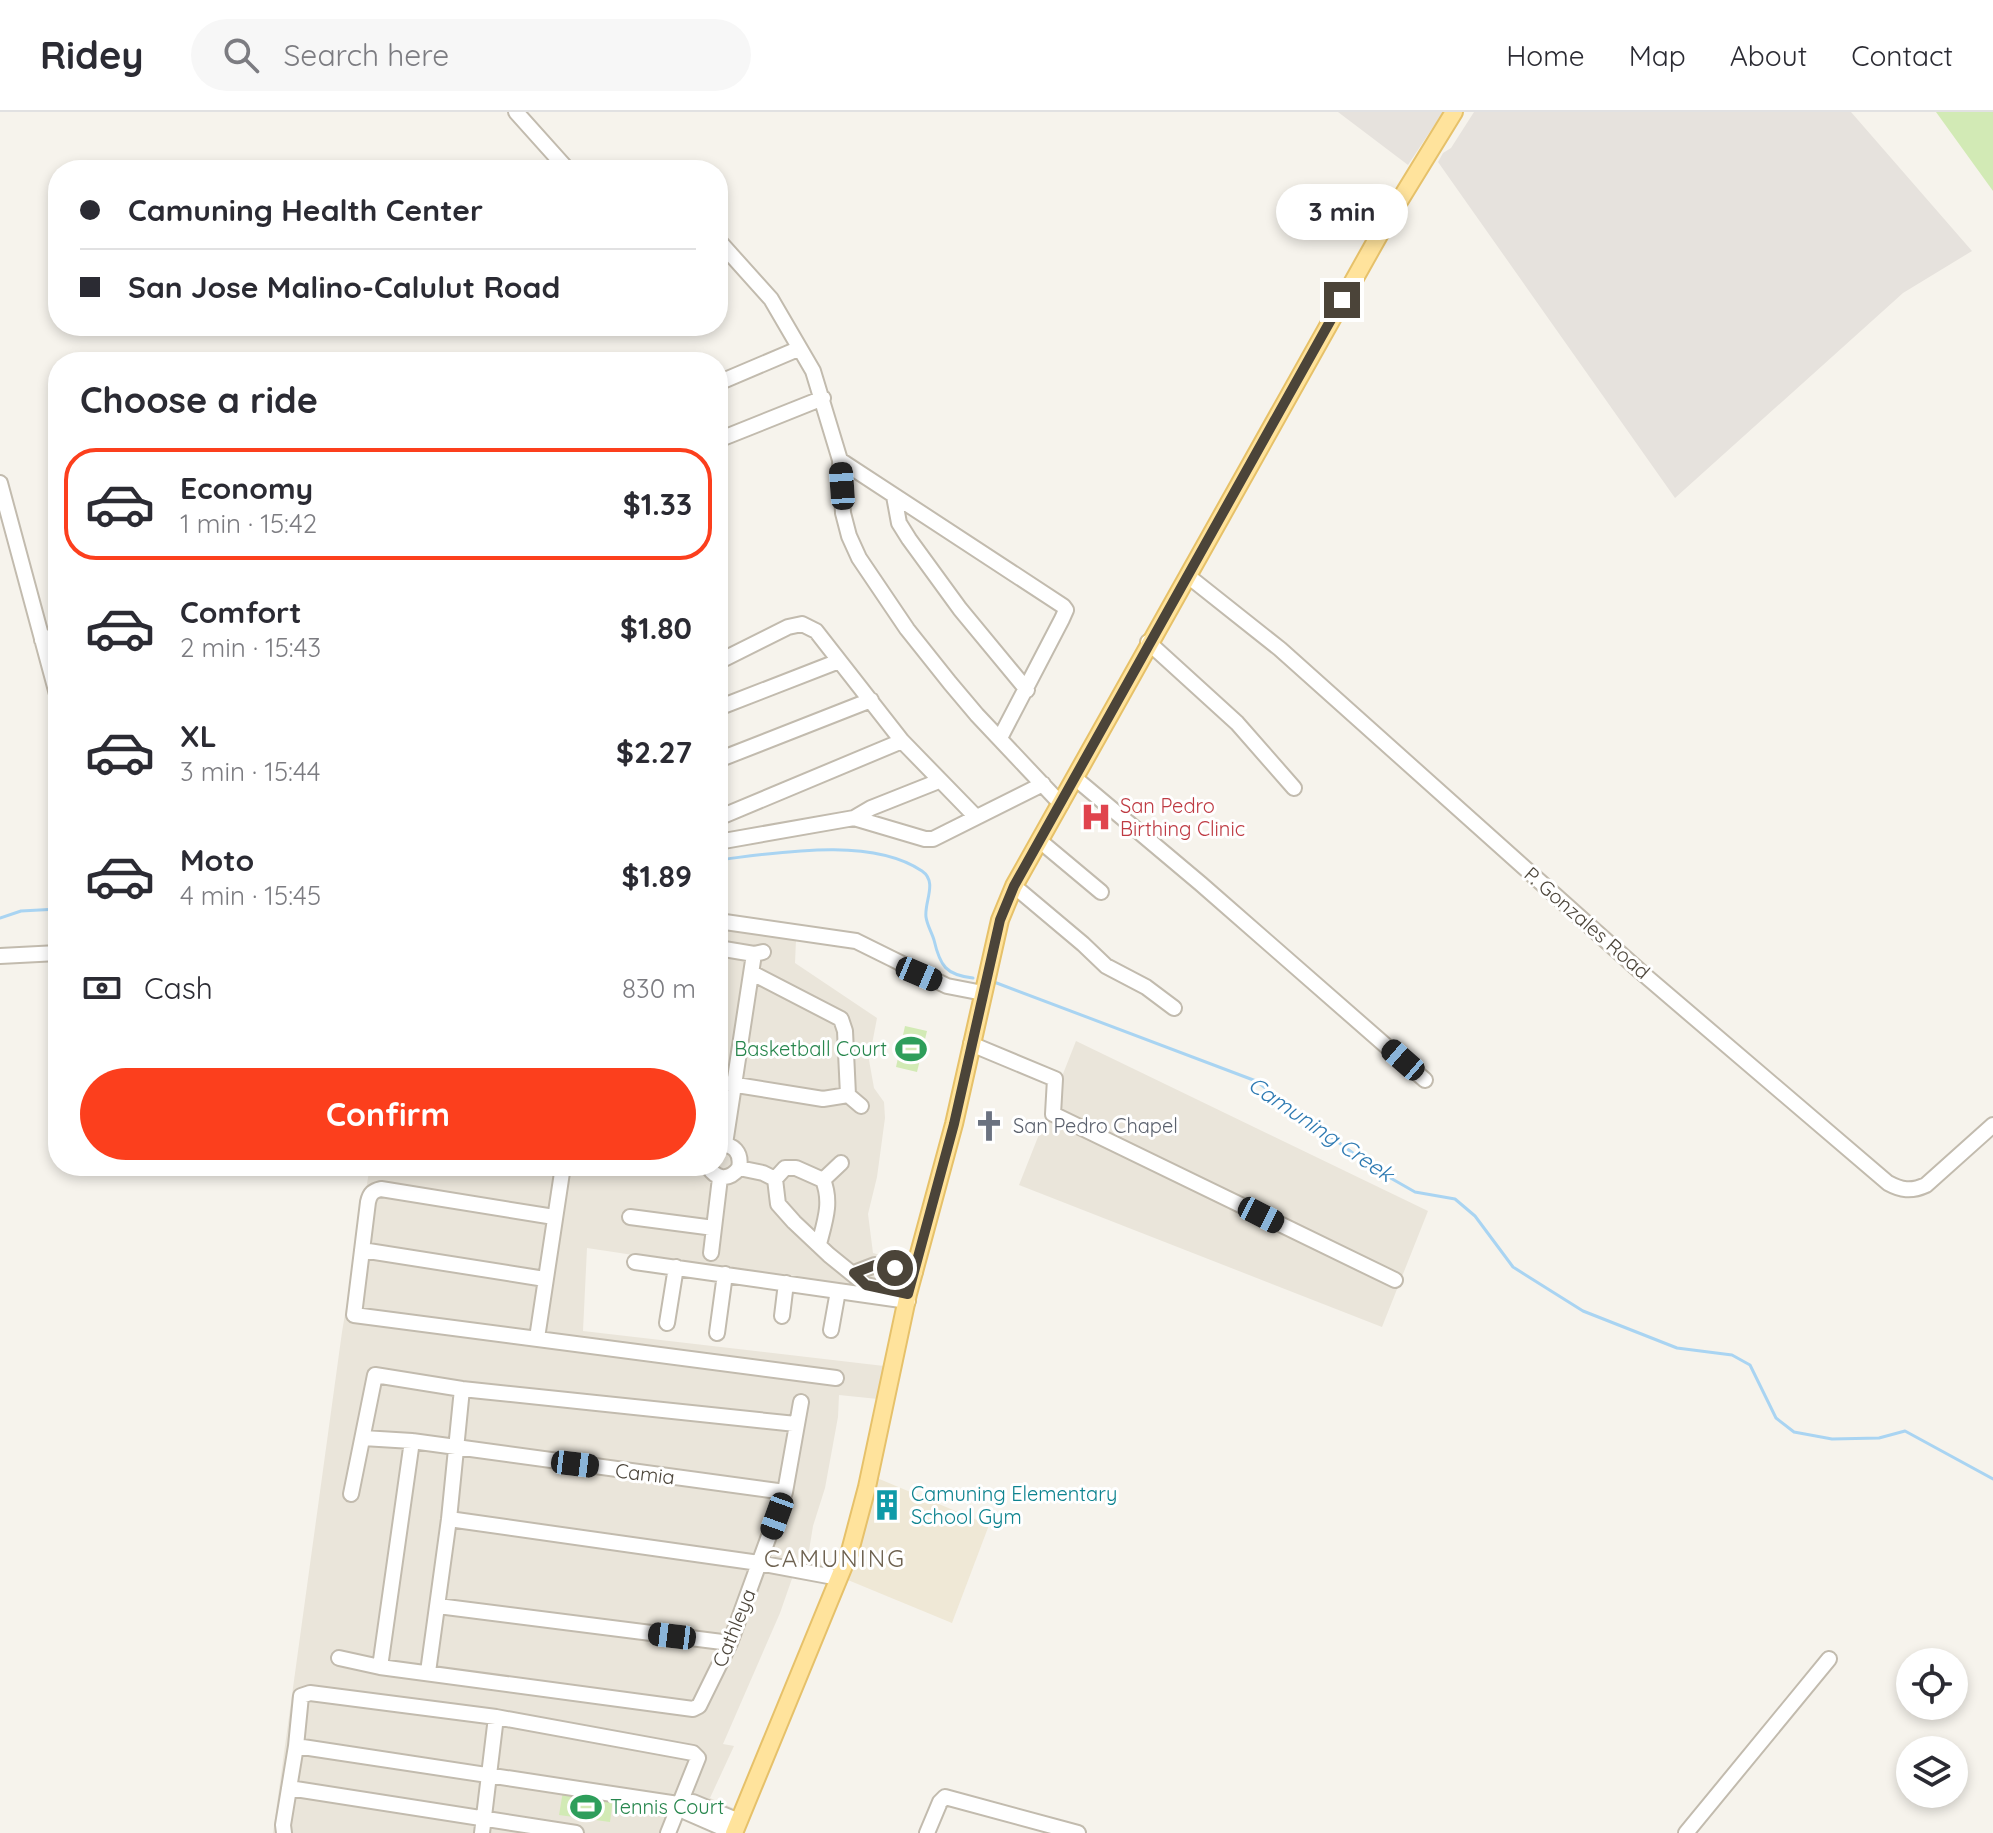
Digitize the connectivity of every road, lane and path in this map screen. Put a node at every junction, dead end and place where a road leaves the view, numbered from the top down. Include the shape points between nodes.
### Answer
1 (516, 112) edge
2 (1454, 112) edge
3 (559, 160) edge
4 (728, 251) edge
5 (798, 349) junction
6 (728, 379) edge
7 (823, 398) junction
8 (728, 436) edge
9 (840, 460) junction
10 (0, 483) edge
11 (894, 496) junction
12 (1188, 576) junction
13 (48, 638) edge
14 (42, 640) junction
15 (1148, 642) junction
16 (728, 657) edge
17 (839, 661) junction
18 (48, 662) edge
19 (1027, 690) junction
20 (871, 700) junction
21 (728, 704) edge
22 (1000, 738) junction
23 (902, 741) junction
24 (728, 756) edge
25 (1075, 778) junction
26 (939, 781) junction
27 (1043, 784) junction
28 (1294, 788) dead end
29 (1061, 804) junction
30 (728, 814) edge
31 (976, 817) junction
32 (854, 818) junction
33 (728, 840) edge
34 (1040, 841) junction
35 (1014, 886) junction
36 (1101, 892) dead end
37 (728, 922) edge
38 (728, 949) edge
39 (48, 954) edge
40 (0, 956) edge
41 (752, 973) junction
42 (983, 993) junction
43 (1174, 1008) dead end
44 (971, 1044) junction
45 (1425, 1080) dead end
46 (728, 1083) edge
47 (735, 1084) junction
48 (848, 1095) junction
49 (861, 1106) dead end
50 (728, 1114) edge
51 (1993, 1125) edge
52 (728, 1148) edge
53 (841, 1163) dead end
54 (739, 1168) junction
55 (561, 1176) edge
56 (716, 1176) edge
57 (720, 1178) junction
58 (775, 1179) junction
59 (823, 1180) junction
60 (554, 1217) junction
61 (630, 1217) dead end
62 (714, 1228) junction
63 (819, 1244) junction
64 (362, 1250) junction
65 (711, 1253) dead end
66 (635, 1262) dead end
67 (676, 1267) junction
68 (915, 1272) junction
69 (854, 1273) junction
70 (725, 1274) junction
71 (545, 1279) junction
72 (1395, 1280) dead end
73 (786, 1283) junction
74 (838, 1291) junction
75 (908, 1298) junction
76 (782, 1316) dead end
77 (667, 1323) dead end
78 (831, 1330) dead end
79 (717, 1333) dead end
80 (537, 1338) junction
81 (836, 1378) dead end
82 (462, 1389) junction
83 (801, 1402) dead end
84 (796, 1424) junction
85 (363, 1438) junction
86 (412, 1441) junction
87 (455, 1449) junction
88 (785, 1492) junction
89 (351, 1494) dead end
90 (449, 1519) junction
91 (759, 1563) junction
92 (839, 1578) junction
93 (438, 1606) junction
94 (730, 1643) junction
95 (339, 1658) dead end
96 (1829, 1659) dead end
97 (380, 1667) junction
98 (428, 1672) junction
99 (496, 1717) junction
100 (296, 1746) junction
101 (489, 1774) junction
102 (289, 1788) junction
103 (678, 1804) junction
104 (483, 1826) edge
105 (736, 1827) edge
106 (284, 1833) edge
107 (576, 1833) edge
108 (668, 1833) edge
109 (927, 1833) edge
110 (1078, 1833) edge
111 (1686, 1833) edge

1 - 3 street
2 - 12 main road
4 - 5 street via 771,299
5 - 6 street
5 - 7 street
7 - 8 street
7 - 9 street
9 - 11 street
9 - 22 street via 843,513 859,558 907,629
10 - 14 street
11 - 19 street via 899,523 909,539
11 - 19 street via 1066,610
12 - 15 main road
12 - 51 street, P. Gonzales Road via 1280,649 1641,972 1888,1183 1912,1190 1926,1185
13 - 14 street
14 - 18 street
15 - 25 main road
15 - 28 street via 1237,723
16 - 17 street via 802,624 816,631
17 - 20 street
17 - 21 street
19 - 22 street
20 - 23 street
20 - 24 street
22 - 27 street
23 - 26 street
23 - 30 street
25 - 29 main road
25 - 45 street
26 - 31 street
26 - 32 street
27 - 29 street
27 - 31 street
29 - 34 main road
31 - 32 street via 933,839
32 - 33 street
34 - 35 main road
34 - 36 street
35 - 42 main road
35 - 43 street via 1106,966
37 - 42 street via 856,941 947,986
38 - 41 street via 758,953
39 - 40 street
41 - 47 street
41 - 48 street via 841,1019
42 - 44 main road
44 - 68 main road
44 - 72 street via 1055,1079 1053,1114
46 - 47 street
47 - 48 street via 823,1099
47 - 50 street
48 - 49 street
52 - 54 street via 737,1152
53 - 59 street
54 - 57 street
54 - 58 street
55 - 60 street
56 - 57 street
57 - 62 street
58 - 59 street via 785,1168 796,1168
58 - 63 street via 778,1204
59 - 63 street via 829,1206
60 - 64 street via 381,1189 370,1194
60 - 71 street
61 - 62 street
62 - 65 street
63 - 69 street
64 - 71 street
64 - 80 street via 354,1315
66 - 67 street
67 - 70 street
67 - 77 street
68 - 69 street via 875,1265
68 - 75 main road
69 - 75 street via 866,1285
70 - 73 street
70 - 79 street
71 - 80 street
73 - 74 street
73 - 76 street
74 - 75 street
74 - 78 street
75 - 92 main road via 861,1512
80 - 81 street
82 - 84 street
82 - 85 street via 375,1375
82 - 87 street
83 - 84 street, Cathleya
84 - 88 street, Cathleya
85 - 86 street, Camia
85 - 89 street
86 - 87 street, Camia
86 - 97 street
87 - 88 street, Camia
87 - 90 street
88 - 91 street, Cathleya
90 - 91 street
90 - 93 street
91 - 92 street
91 - 94 street, Cathleya
92 - 105 main road
93 - 94 street
93 - 98 street
94 - 98 street, Cathleya via 702,1704 693,1709
95 - 97 street
96 - 111 street
97 - 98 street
99 - 100 street via 306,1693 301,1696
99 - 101 street
99 - 103 street via 693,1753 698,1758
100 - 101 street
100 - 102 street
101 - 103 street
101 - 104 street
102 - 104 street
102 - 106 street
103 - 105 street via 693,1802 709,1816
103 - 108 street
104 - 107 street
109 - 110 street via 945,1797

